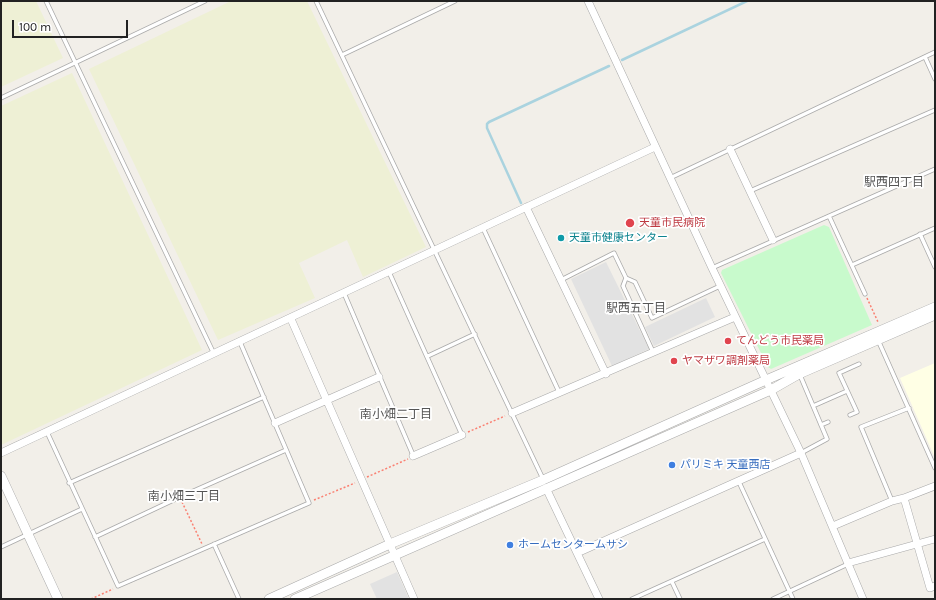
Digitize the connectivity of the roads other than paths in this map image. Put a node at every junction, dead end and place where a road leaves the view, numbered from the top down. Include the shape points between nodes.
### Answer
1 (46, 1) edge
2 (205, 1) edge
3 (316, 1) edge
4 (455, 1) edge
5 (588, 1) edge
6 (935, 52) edge
7 (342, 55) junction
8 (925, 57) junction
9 (76, 62) junction
10 (935, 79) edge
11 (1, 98) edge
12 (935, 110) edge
13 (655, 147) junction
14 (730, 149) junction
15 (935, 169) edge
16 (669, 178) junction
17 (750, 191) junction
18 (526, 207) junction
19 (829, 216) junction
20 (483, 228) junction
21 (935, 228) edge
22 (920, 234) junction
23 (773, 240) junction
24 (435, 250) junction
25 (852, 265) junction
26 (935, 267) edge
27 (712, 268) junction
28 (389, 272) junction
29 (626, 278) junction
30 (561, 280) junction
31 (720, 286) junction
32 (344, 293) junction
33 (865, 294) road end
34 (935, 307) edge
35 (935, 314) edge
36 (735, 317) junction
37 (291, 319) junction
38 (475, 334) junction
39 (878, 340) junction
40 (240, 342) junction
41 (654, 353) junction
42 (214, 354) junction
43 (428, 356) junction
44 (859, 364) dead end
45 (606, 374) junction
46 (799, 374) junction
47 (379, 377) junction
48 (766, 380) junction
49 (771, 390) junction
50 (847, 391) junction
51 (559, 393) junction
52 (264, 397) junction
53 (327, 400) junction
54 (813, 406) junction
55 (909, 408) junction
56 (512, 413) junction
57 (850, 414) dead end
58 (828, 422) dead end
59 (275, 424) junction
60 (821, 425) junction
61 (47, 432) junction
62 (462, 435) joint
63 (286, 450) junction
64 (1, 453) edge
65 (801, 453) junction
66 (413, 456) joint
67 (935, 468) edge
68 (1, 476) edge
69 (739, 482) junction
70 (70, 483) junction
71 (545, 484) junction
72 (935, 486) edge
73 (904, 498) junction
74 (892, 501) junction
75 (82, 509) junction
76 (833, 526) junction
77 (28, 534) junction
78 (95, 537) junction
79 (935, 539) edge
80 (765, 540) junction
81 (214, 544) junction
82 (390, 544) junction
83 (918, 544) junction
84 (1, 547) edge
85 (577, 553) junction
86 (395, 554) junction
87 (848, 563) junction
88 (672, 582) junction
89 (935, 586) edge
90 (790, 591) junction
91 (58, 599) edge
92 (239, 599) edge
93 (269, 599) edge
94 (295, 599) edge
95 (414, 599) edge
96 (599, 599) edge
97 (632, 599) edge
98 (680, 599) edge
99 (773, 599) edge
100 (793, 599) edge
101 (863, 599) edge

1 - 9 lane
2 - 9 lane
3 - 7 lane
4 - 7 lane
5 - 13 street
6 - 8 lane
7 - 24 lane
8 - 10 lane
8 - 14 lane
9 - 11 lane
9 - 42 lane
12 - 17 lane
13 - 16 street
13 - 18 street
14 - 16 lane
14 - 17 street
15 - 19 lane
16 - 27 street
17 - 23 street
18 - 20 street
18 - 30 street
19 - 23 lane
19 - 25 lane
20 - 24 street
20 - 51 lane
21 - 22 lane
22 - 25 lane
22 - 26 lane
23 - 27 lane
24 - 28 street
24 - 38 lane
25 - 33 lane
27 - 31 street
28 - 32 street
28 - 43 lane
29 - 30 lane via 614,253
29 - 31 lane via 635,282 652,318
29 - 41 lane via 623,286
30 - 45 street
31 - 36 street
32 - 37 street
32 - 47 lane
34 - 48 street
35 - 39 street
36 - 41 street
36 - 48 street
37 - 40 street
37 - 53 street
38 - 43 lane
38 - 56 lane
39 - 46 street
39 - 55 lane
40 - 42 street
40 - 52 lane
41 - 45 street
42 - 61 street
43 - 62 lane
44 - 50 lane via 839,373
45 - 51 street
46 - 49 street
46 - 54 lane
47 - 53 street
47 - 66 lane
48 - 49 street
48 - 71 street
49 - 65 street
49 - 71 street
50 - 54 lane
50 - 57 lane via 857,412
51 - 56 street
52 - 59 lane
52 - 70 lane
53 - 59 street
53 - 82 street
54 - 60 lane
55 - 67 lane
55 - 74 lane via 861,427
56 - 71 lane
58 - 60 lane
59 - 63 lane
60 - 65 lane via 827,439
61 - 64 street
61 - 70 lane
62 - 66 street
63 - 78 lane
63 - 81 lane via 309,502
65 - 69 street
65 - 76 street
68 - 77 street
69 - 80 lane
69 - 85 street
70 - 75 lane
71 - 82 street
71 - 85 street
71 - 86 street
72 - 73 street
73 - 74 street
73 - 83 street
74 - 76 street
75 - 77 lane
75 - 78 lane
76 - 87 street
77 - 84 lane
77 - 91 street
78 - 81 lane via 118,586
79 - 83 street
80 - 88 lane
80 - 90 lane
81 - 92 lane
82 - 86 street
82 - 93 street
83 - 87 street
83 - 89 street via 930,588
85 - 96 street
86 - 94 street
86 - 95 street
87 - 90 lane
87 - 101 street
88 - 97 lane
88 - 98 lane
90 - 99 lane
90 - 100 lane

